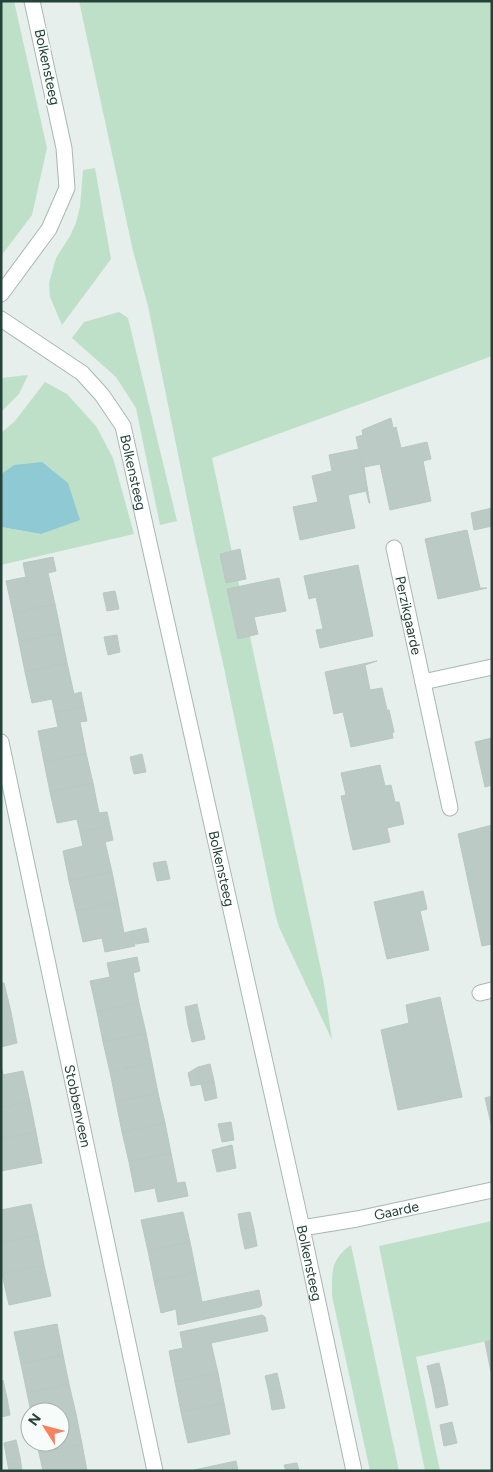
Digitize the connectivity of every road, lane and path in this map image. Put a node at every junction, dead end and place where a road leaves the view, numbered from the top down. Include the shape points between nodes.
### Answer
1 (32, 1) edge
2 (1, 294) edge
3 (1, 318) edge
4 (394, 548) dead end
5 (492, 667) edge
6 (423, 682) junction
7 (1, 742) edge
8 (450, 808) dead end
9 (492, 1190) edge
10 (302, 1228) junction
11 (155, 1471) edge
12 (354, 1471) edge

1 - 2 street, Bolkensteeg via 64,148 67,188 48,229
3 - 10 street, Bolkensteeg via 82,373 123,426
4 - 6 street, Perzikgaarde
5 - 6 street
6 - 8 street, Perzikgaarde
7 - 11 street, Stobbenveen
9 - 10 street, Gaarde
10 - 12 street, Bolkensteeg

